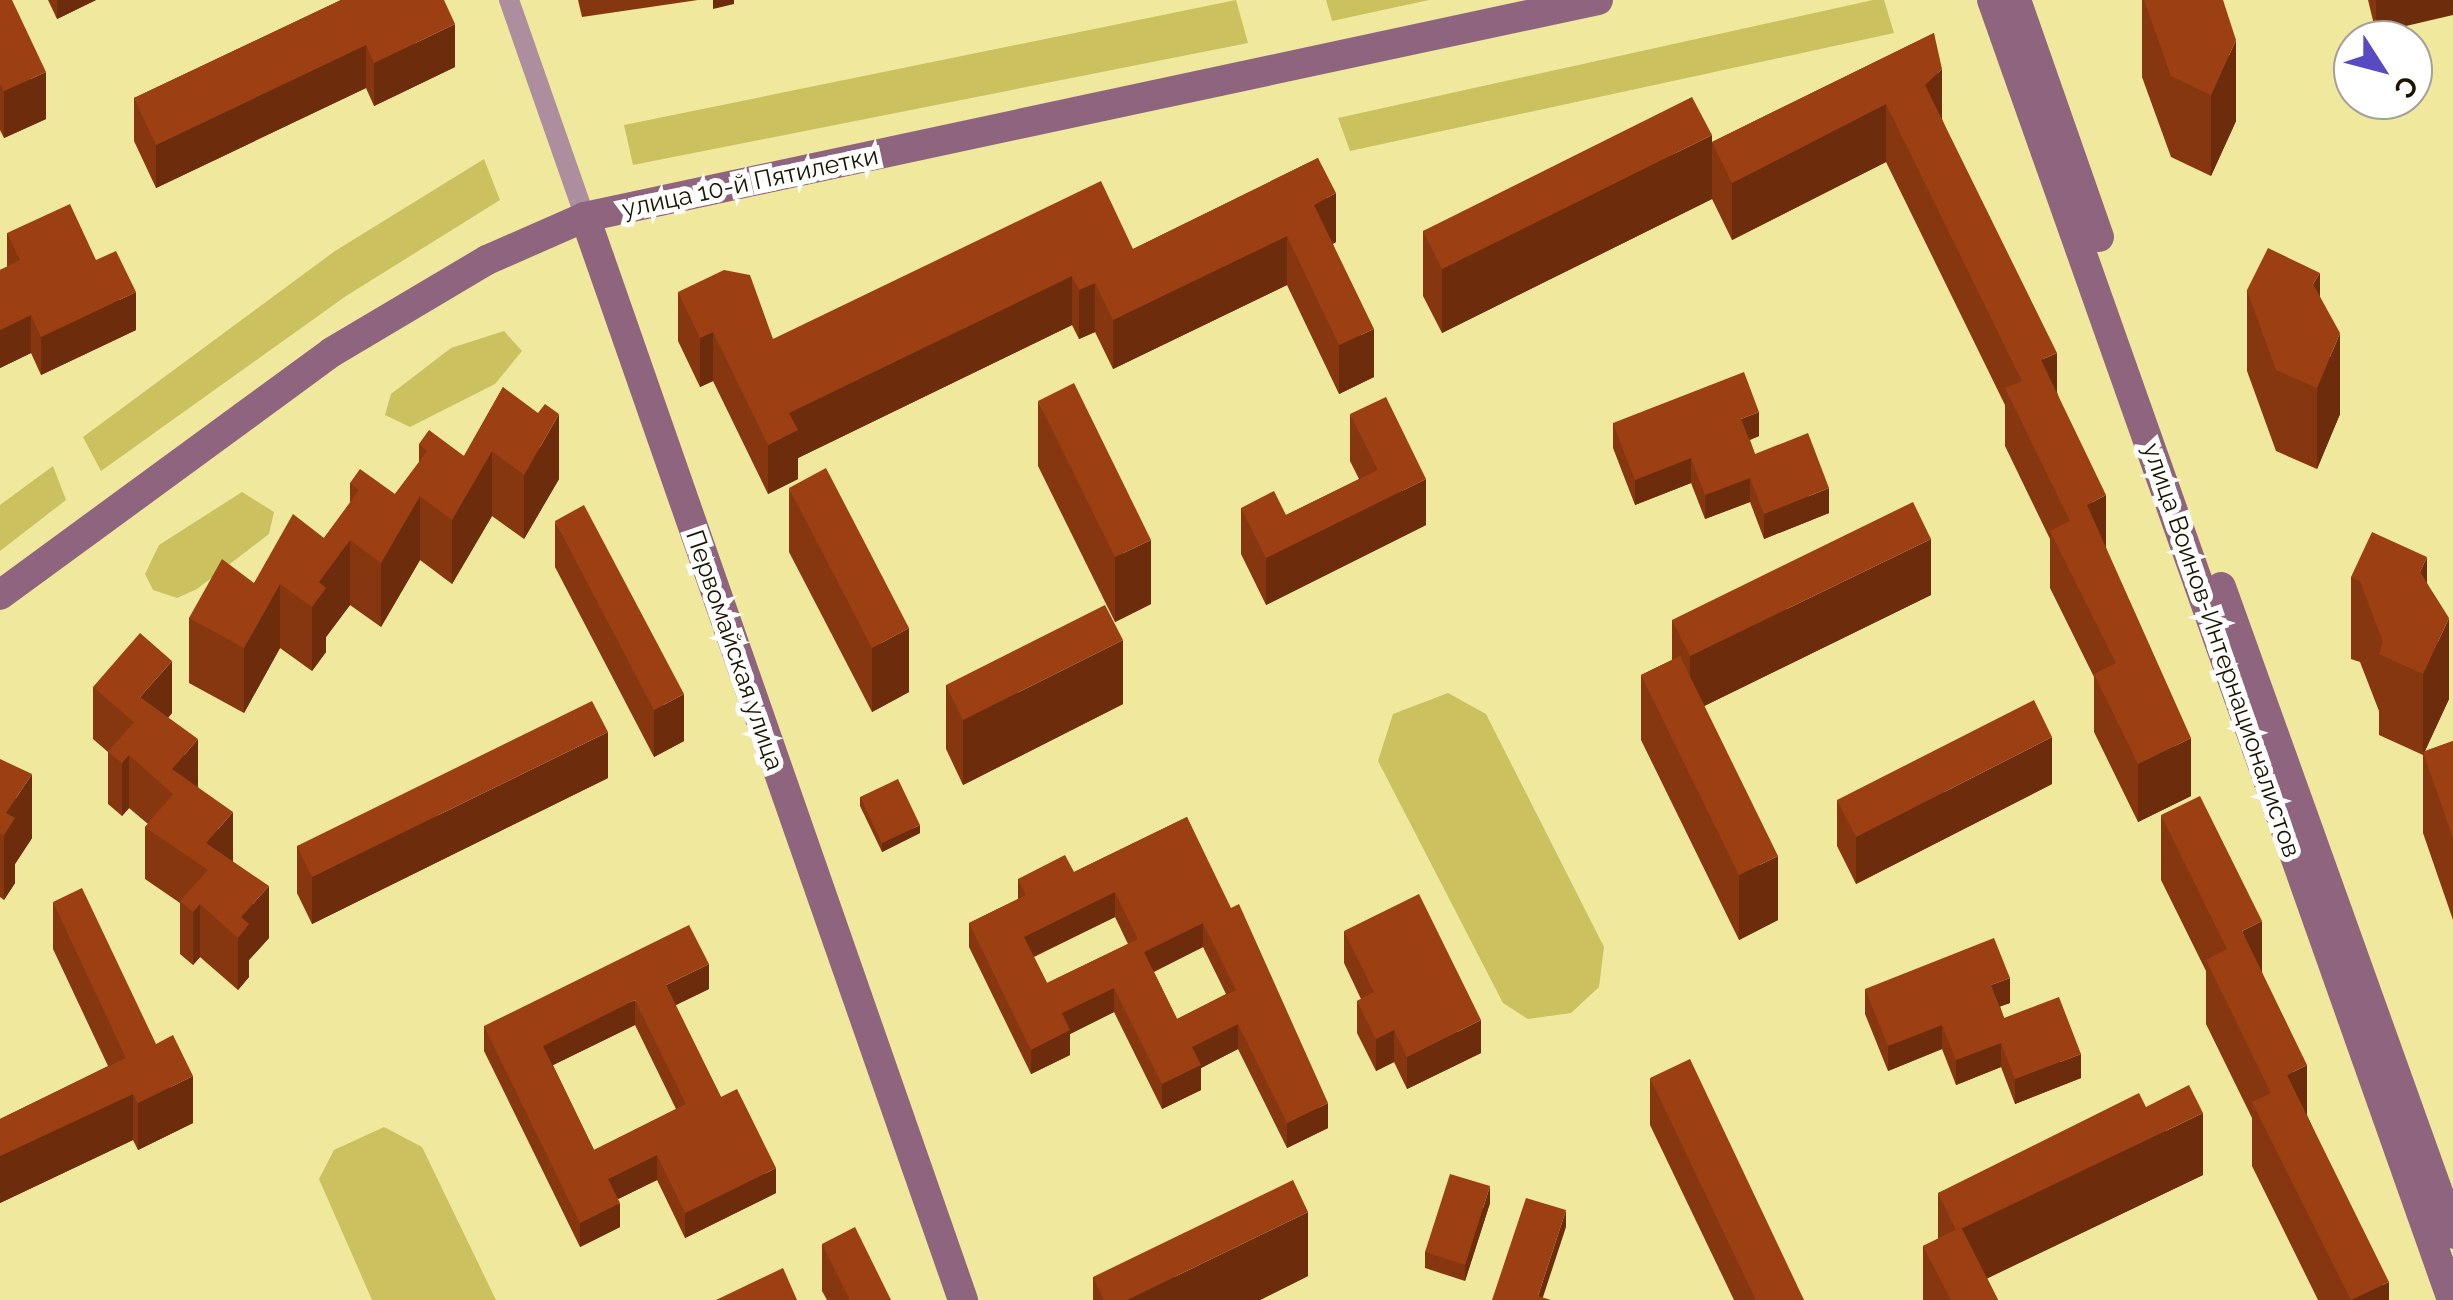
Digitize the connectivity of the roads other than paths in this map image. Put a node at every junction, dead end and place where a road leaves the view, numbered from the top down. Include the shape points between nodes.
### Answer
1 (509, 0) edge
2 (1598, 0) edge
3 (1992, 0) edge
4 (2016, 0) edge
5 (585, 218) junction
6 (0, 595) edge
7 (2276, 780) junction
8 (2417, 1169) junction
9 (2453, 1234) edge
10 (963, 1300) edge
11 (2452, 1300) edge

1 - 5 street, Первомайская улица
2 - 5 main road, улица 10-й Пятилетки
3 - 7 main road, улица Воинов-Интернационалистов
4 - 7 main road, улица Воинов-Интернационалистов
5 - 6 main road, улица 10-й Пятилетки via 487,260 332,352
5 - 10 main road, Первомайская улица
7 - 8 main road, улица Воинов-Интернационалистов
8 - 9 main road, улица Воинов-Интернационалистов
8 - 11 main road, улица Воинов-Интернационалистов

